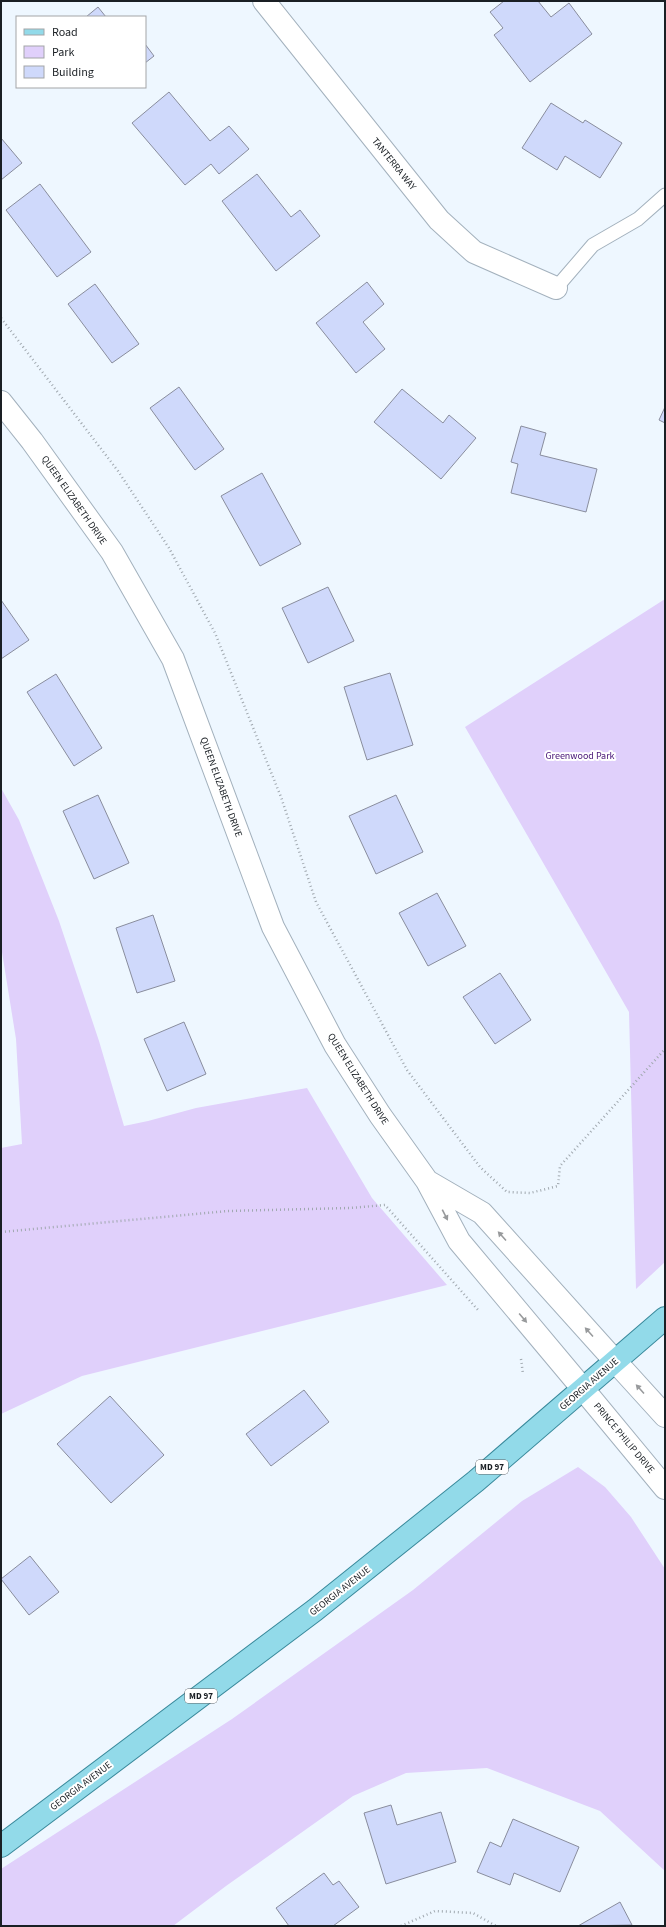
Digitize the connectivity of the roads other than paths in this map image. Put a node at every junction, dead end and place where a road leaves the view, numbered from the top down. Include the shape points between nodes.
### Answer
1 (264, 1) edge
2 (665, 195) edge
3 (556, 288) joint
4 (1, 402) edge
5 (427, 1180) junction
6 (665, 1318) edge
7 (616, 1361) junction
8 (583, 1389) junction
9 (665, 1416) edge
10 (665, 1488) edge
11 (1, 1846) edge

1 - 3 street, TANTERRA WAY via 439,220 474,252
2 - 3 lane via 638,219 593,246
4 - 5 street, QUEEN ELIZABETH DRIVE via 112,552 173,659 273,926 335,1045 380,1115
7 -> 5 street, QUEEN ELIZABETH DRIVE via 482,1213
5 -> 8 street, QUEEN ELIZABETH DRIVE via 459,1241
6 - 7 main road, GEORGIA AVENUE / MD 97
7 - 8 main road, GEORGIA AVENUE / MD 97
9 -> 7 street
8 - 10 street, PRINCE PHILIP DRIVE
8 - 11 main road, GEORGIA AVENUE / MD 97 via 470,1486 315,1610

